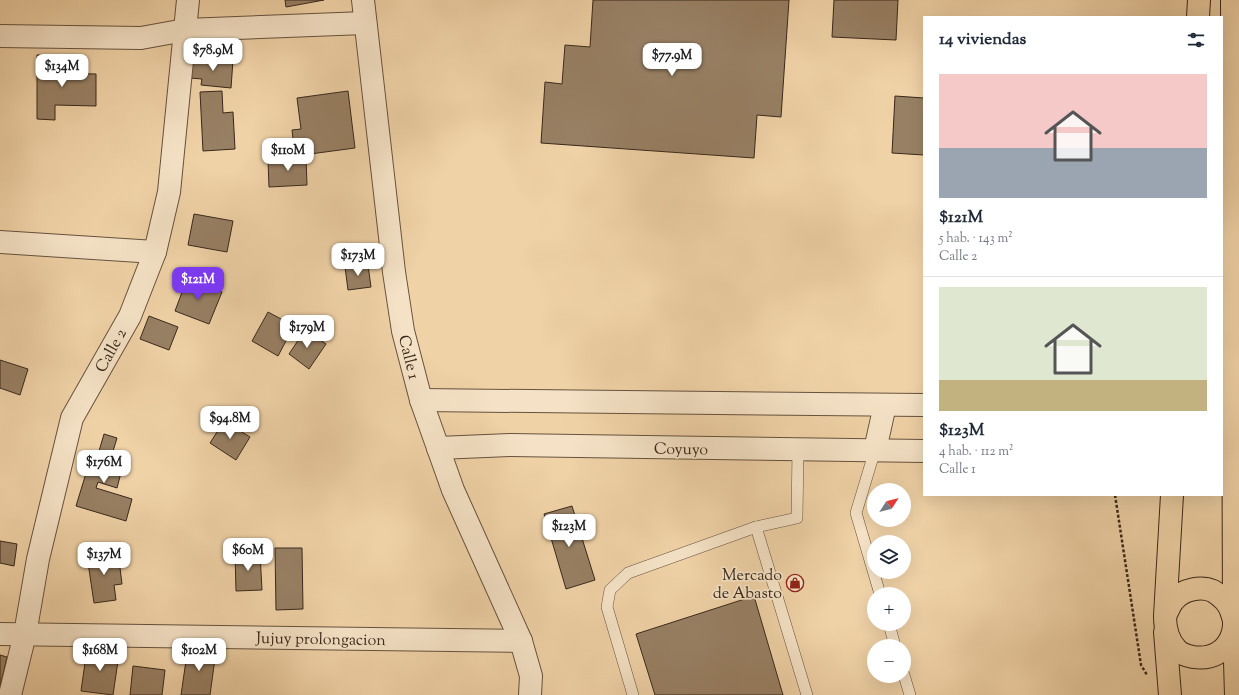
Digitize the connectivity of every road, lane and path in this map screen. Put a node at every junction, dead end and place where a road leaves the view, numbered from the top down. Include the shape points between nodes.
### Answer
1 (188, 0) edge
2 (363, 0) edge
3 (1199, 0) edge
4 (1232, 0) edge
5 (1198, 16) edge
6 (365, 23) junction
7 (185, 30) junction
8 (0, 36) edge
9 (1236, 207) edge
10 (0, 242) edge
11 (155, 252) junction
12 (421, 400) junction
13 (886, 405) junction
14 (923, 405) edge
15 (1228, 410) edge
16 (438, 448) junction
17 (798, 449) junction
18 (875, 450) junction
19 (923, 451) edge
20 (1228, 452) edge
21 (1115, 496) edge
22 (1172, 496) edge
23 (756, 527) junction
24 (1236, 558) edge
25 (878, 587) edge
26 (1213, 592) junction
27 (1237, 597) edge
28 (1165, 620) junction
29 (1234, 624) junction
30 (0, 634) edge
31 (25, 634) junction
32 (521, 641) junction
33 (1229, 655) edge
34 (1147, 677) dead end
35 (906, 683) edge
36 (10, 695) edge
37 (530, 695) edge
38 (633, 695) edge
39 (807, 695) edge
40 (910, 695) edge
41 (1170, 695) edge
42 (1236, 695) edge

1 - 7 street, Calle 2
2 - 6 street, Calle 1
3 - 5 highway
4 - 9 highway
6 - 7 street
6 - 12 street, Calle 1 via 402,331
7 - 8 street via 141,38
7 - 11 street, Calle 2 via 169,192
9 - 15 highway
10 - 11 street
11 - 31 street, Calle 2 via 130,316 72,418 38,560
12 - 13 street
12 - 16 street, Calle 1
13 - 14 street
13 - 18 street
15 - 20 highway
16 - 17 street, Coyuyo via 510,445
16 - 32 street, Calle 1 via 453,490
17 - 18 street, Coyuyo
17 - 23 lane via 797,518
18 - 19 street, Coyuyo
18 - 25 lane via 856,513
20 - 24 highway
21 - 34 path via 1141,665
22 - 28 highway
23 - 38 lane via 628,573 610,590 607,607
23 - 39 lane
24 - 27 highway
26 - 27 street
26 - 28 highway via 1202,589 1184,593 1174,600
26 - 29 highway via 1228,604
27 - 29 highway
28 - 33 highway via 1168,637 1176,649 1187,656 1203,658
28 - 41 highway
29 - 33 highway via 1231,638 1224,648
30 - 31 street, Jujuy prolongacion
31 - 32 street, Jujuy prolongacion
31 - 36 street, Calle 2
32 - 37 street, Calle 1 via 531,676
33 - 42 highway
35 - 40 lane

